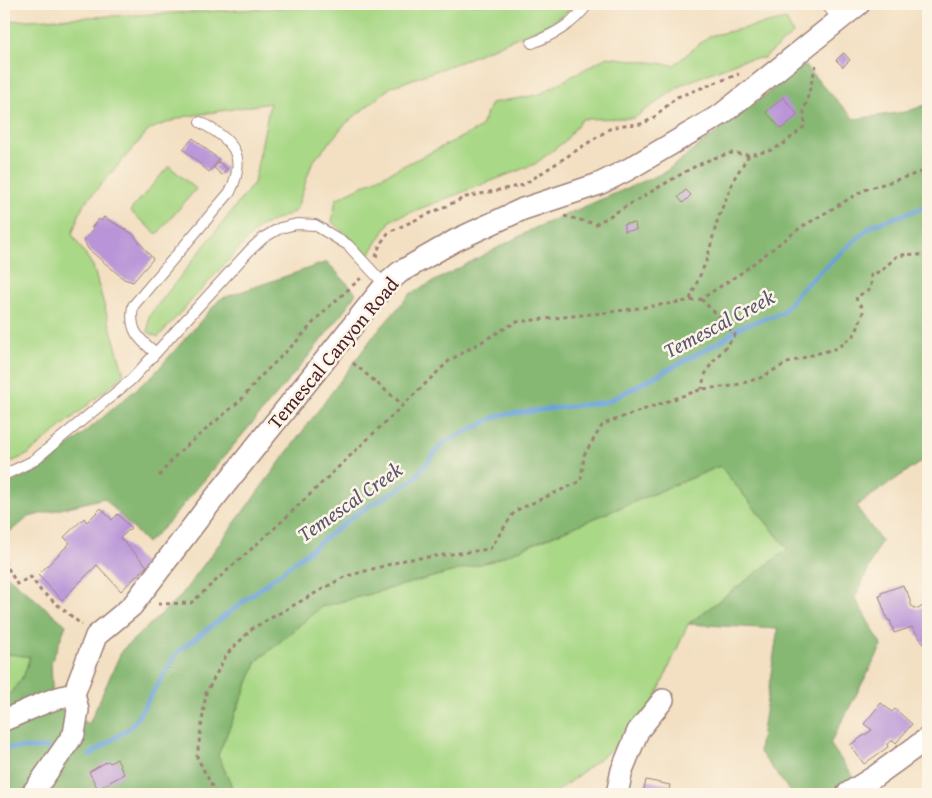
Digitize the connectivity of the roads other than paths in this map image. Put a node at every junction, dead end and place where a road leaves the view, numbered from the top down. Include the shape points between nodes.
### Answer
1 (588, 4) edge
2 (859, 4) edge
3 (832, 12) edge
4 (532, 43) dead end
5 (200, 122) dead end
6 (385, 285) junction
7 (156, 353) junction
8 (4, 475) edge
9 (74, 694) junction
10 (663, 700) dead end
11 (4, 720) edge
12 (928, 738) edge
13 (32, 794) edge
14 (617, 794) edge
15 (846, 794) edge

1 - 4 lane via 578,17 552,35
2 - 3 street, Temescal Canyon Road
3 - 6 street, Temescal Canyon Road via 722,114 599,184 523,209 456,240 400,272
5 - 7 lane via 227,140 237,154 239,168 230,192 133,306 131,320 136,333
6 - 7 lane via 348,245 315,225 297,224 280,228 249,251
6 - 9 street, Temescal Canyon Road via 132,606 96,636
7 - 8 lane via 132,380 33,461
9 - 11 street via 58,697
9 - 13 street, Temescal Canyon Road via 78,710 74,734
10 - 14 street via 638,731 622,770
12 - 15 street

